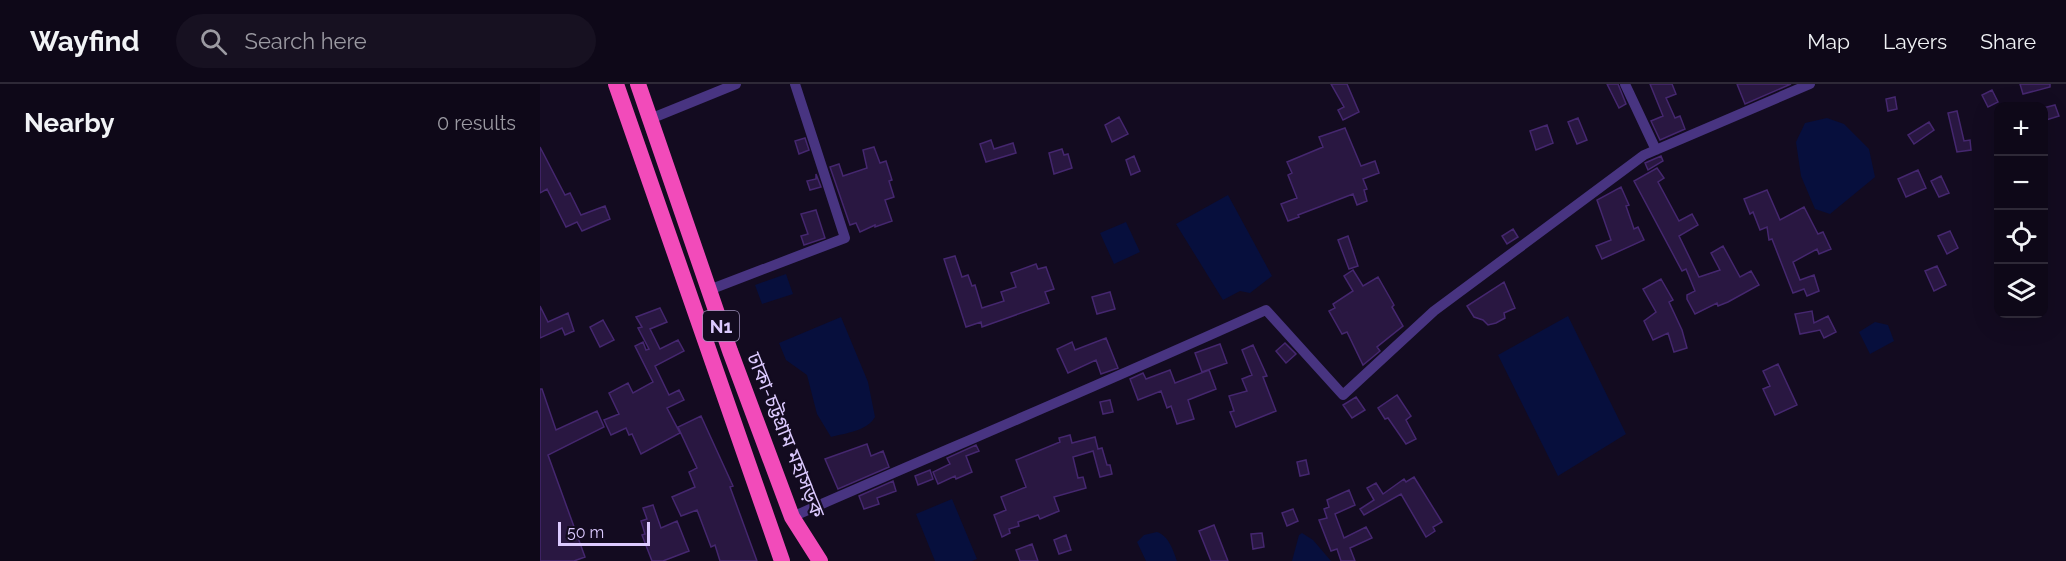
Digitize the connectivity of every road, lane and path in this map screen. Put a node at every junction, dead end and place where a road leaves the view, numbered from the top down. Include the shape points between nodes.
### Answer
1 (616, 84) edge
2 (638, 84) edge
3 (736, 84) edge
4 (795, 84) edge
5 (1625, 84) edge
6 (1810, 84) edge
7 (650, 119) junction
8 (1656, 150) junction
9 (709, 290) junction
10 (792, 517) junction
11 (782, 561) edge
12 (820, 561) edge

1 - 11 highway, N1
2 - 7 highway, ঢাকা-চট্টগ্রাম মহাসড়ক / N1
3 - 7 street
4 - 9 street via 845,238
5 - 8 street
6 - 8 street
7 - 9 highway, ঢাকা-চট্টগ্রাম মহাসড়ক / N1
8 - 10 street via 1644,155 1434,312 1343,395 1266,309 1126,374
9 - 10 highway, ঢাকা-চট্টগ্রাম মহাসড়ক / N1
10 - 12 highway, ঢাকা-চট্টগ্রাম মহাসড়ক / N1

